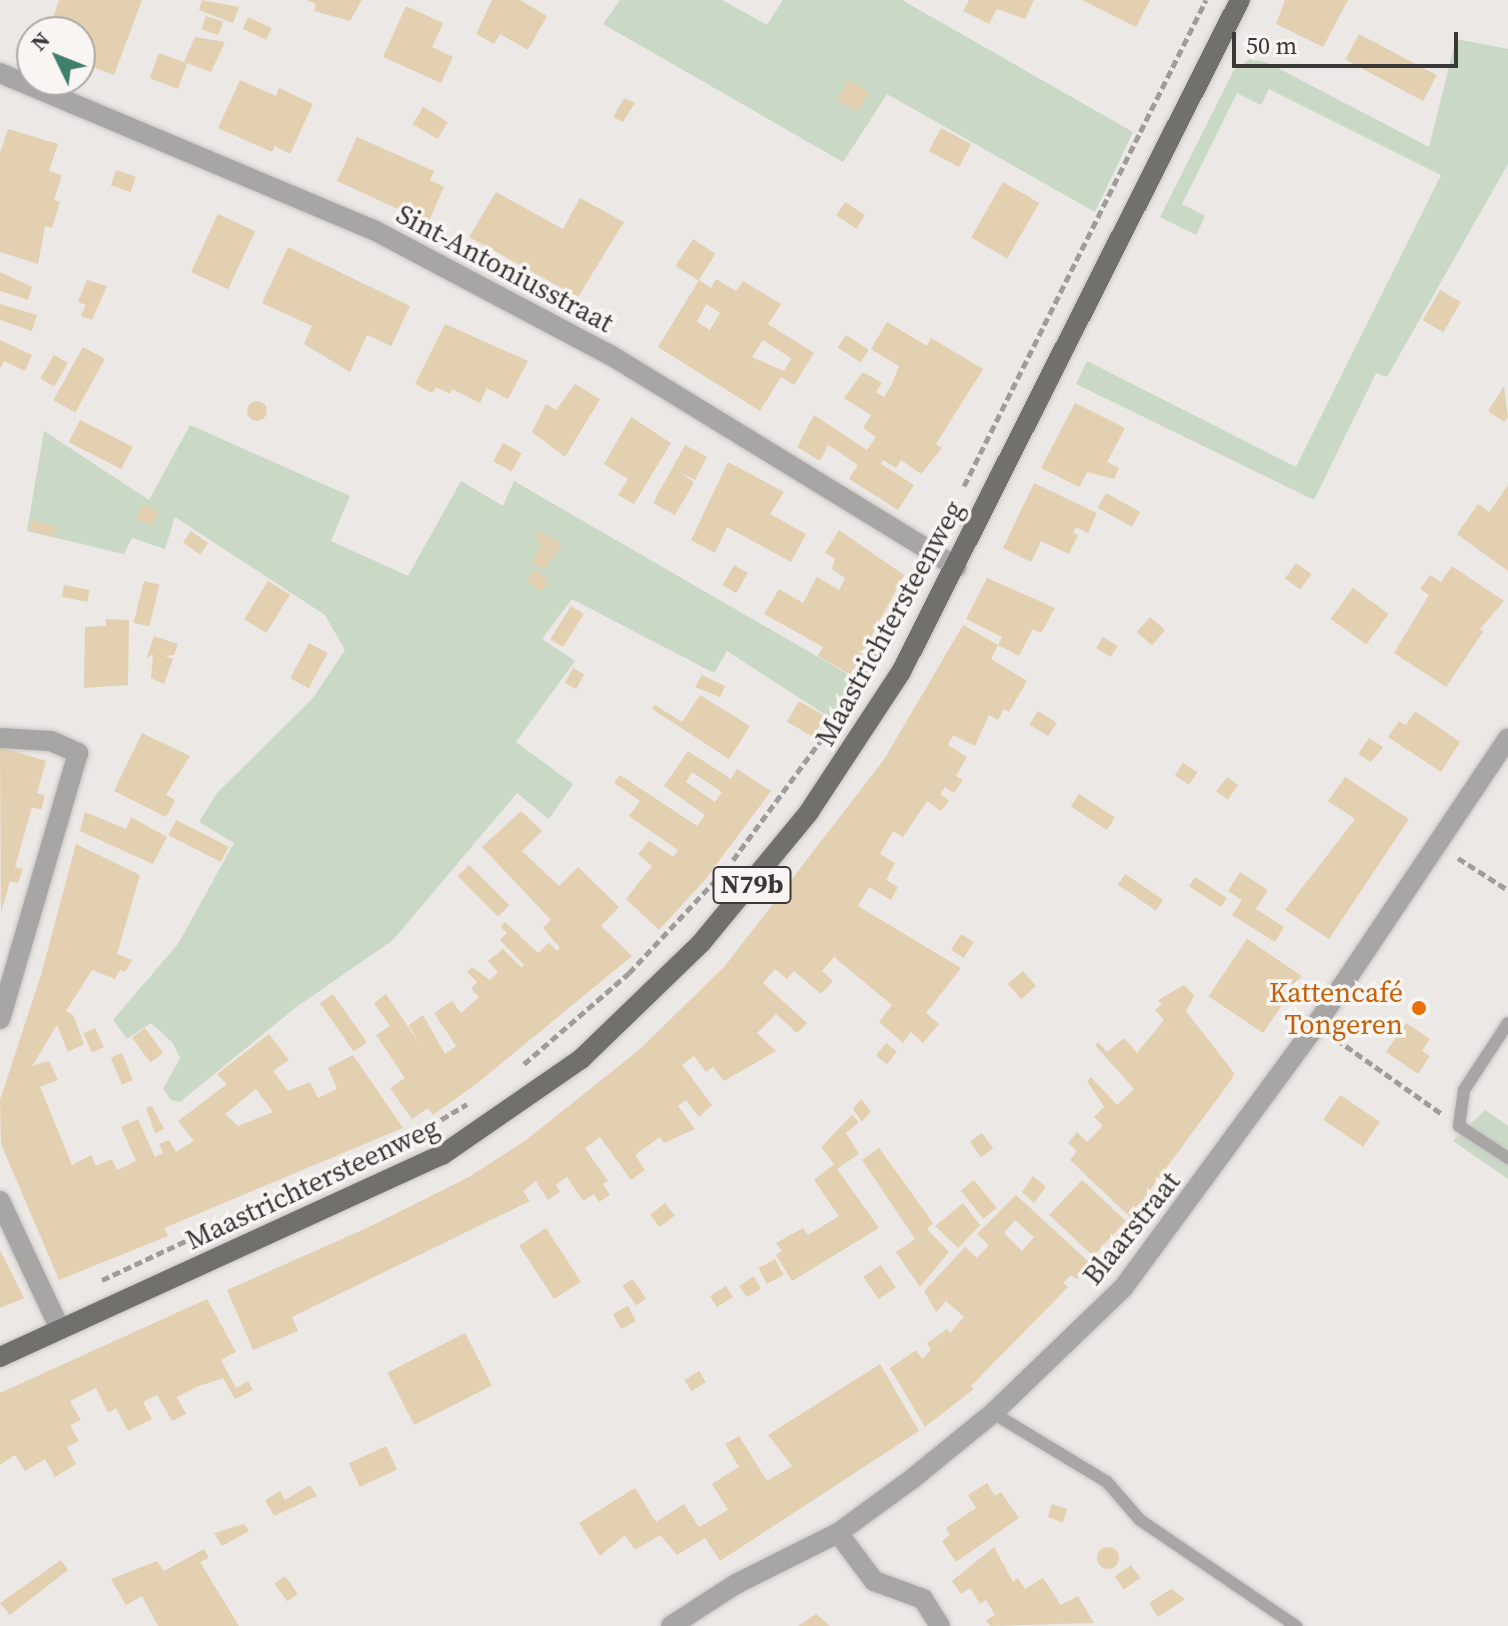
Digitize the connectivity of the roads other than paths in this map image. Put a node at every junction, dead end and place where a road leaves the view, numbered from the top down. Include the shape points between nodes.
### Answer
1 (1240, 0) edge
2 (0, 73) edge
3 (956, 567) junction
4 (0, 738) edge
5 (1508, 738) edge
6 (0, 1019) edge
7 (1508, 1023) edge
8 (1508, 1158) edge
9 (0, 1201) edge
10 (60, 1329) junction
11 (0, 1357) edge
12 (993, 1413) junction
13 (838, 1533) junction
14 (671, 1626) edge
15 (940, 1626) edge
16 (1296, 1626) edge

1 - 3 main road, Maastrichtersteenweg / N79b
2 - 3 street, Sint-Antoniusstraat via 374,230 624,363
3 - 10 main road, Maastrichtersteenweg / N79b via 871,720 775,857 702,942 581,1059 491,1125 395,1181
4 - 6 street via 51,741 78,753
5 - 12 street, Blaarstraat via 1316,1025 1123,1288
7 - 8 lane via 1464,1090 1459,1126
9 - 10 street
10 - 11 main road, Maastrichtersteenweg / N79b
12 - 13 street, Blaarstraat
12 - 16 lane via 1107,1482 1140,1520
13 - 14 street, Blaarstraat via 736,1584
13 - 15 street via 874,1581 923,1599

